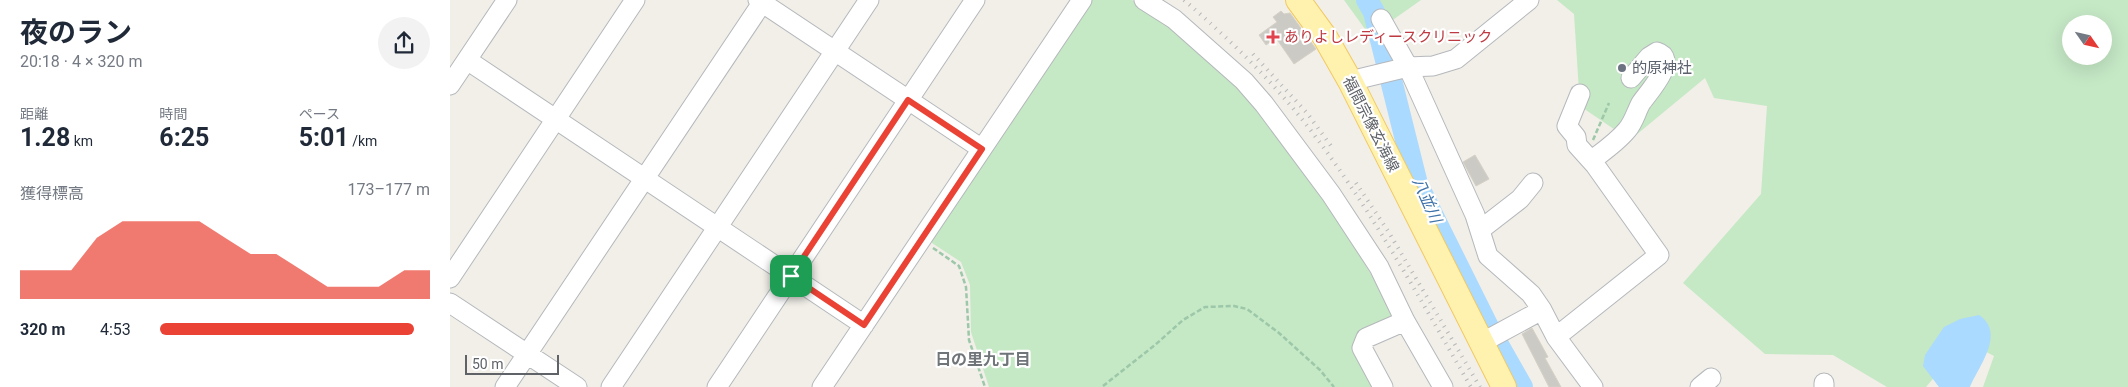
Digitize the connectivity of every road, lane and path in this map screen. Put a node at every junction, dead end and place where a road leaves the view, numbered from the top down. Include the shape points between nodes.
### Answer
1 (507, 0) edge
2 (634, 0) edge
3 (869, 0) edge
4 (975, 0) edge
5 (1082, 0) edge
6 (1144, 0) edge
7 (1298, 0) edge
8 (1529, 0) edge
9 (762, 1) edge
10 (1381, 19) dead end
11 (834, 52) junction
12 (467, 60) junction
13 (1408, 67) junction
14 (1632, 78) dead end
15 (1350, 81) junction
16 (450, 85) edge
17 (1580, 94) dead end
18 (908, 100) junction
19 (1609, 103) dead end
20 (555, 119) junction
21 (982, 149) junction
22 (1589, 158) junction
23 (646, 179) junction
24 (1533, 183) dead end
25 (718, 228) junction
26 (1480, 230) junction
27 (921, 240) junction
28 (791, 276) junction
29 (450, 278) edge
30 (450, 303) edge
31 (1542, 310) junction
32 (1405, 320) junction
33 (864, 325) junction
34 (1556, 337) junction
35 (1486, 341) junction
36 (527, 354) junction
37 (1103, 386) edge
38 (505, 387) edge
39 (577, 387) edge
40 (611, 387) edge
41 (717, 387) edge
42 (822, 387) edge
43 (985, 387) edge
44 (1334, 387) edge
45 (1383, 387) edge
46 (1442, 387) edge
47 (1504, 387) edge
48 (1593, 387) edge

1 - 12 street
2 - 20 street
3 - 11 street
4 - 18 street
5 - 21 street
6 - 32 street via 1174,19 1244,81 1264,104 1331,194 1379,267
7 - 15 main road, 福間宗像玄海線 via 1325,37
8 - 13 street via 1456,59 1433,66
9 - 11 street
9 - 23 street
10 - 13 street
11 - 18 street
11 - 25 street
12 - 16 street
12 - 20 street
13 - 15 street
13 - 26 street
14 - 22 street via 1649,56 1657,52 1664,58 1662,73 1642,102 1633,123 1608,148
15 - 35 main road, 福間宗像玄海線
17 - 22 street via 1567,126 1577,145
18 - 21 street
18 - 28 street
19 - 22 path
20 - 23 street
20 - 29 street
21 - 27 street
22 - 34 street via 1659,255
23 - 25 street
23 - 36 street
24 - 26 street via 1520,198
25 - 28 street
25 - 40 street
26 - 31 street via 1488,256 1531,294
27 - 33 street
27 - 43 path via 959,266 966,287 969,340
28 - 33 street
28 - 41 street
30 - 36 street
31 - 34 street
31 - 35 street
32 - 45 street via 1366,338 1362,348
32 - 46 street
33 - 42 street
34 - 48 street
35 - 47 main road, 福間宗像玄海線
36 - 38 street
36 - 39 street
37 - 44 path via 1183,320 1205,307 1234,306 1247,309 1279,333

